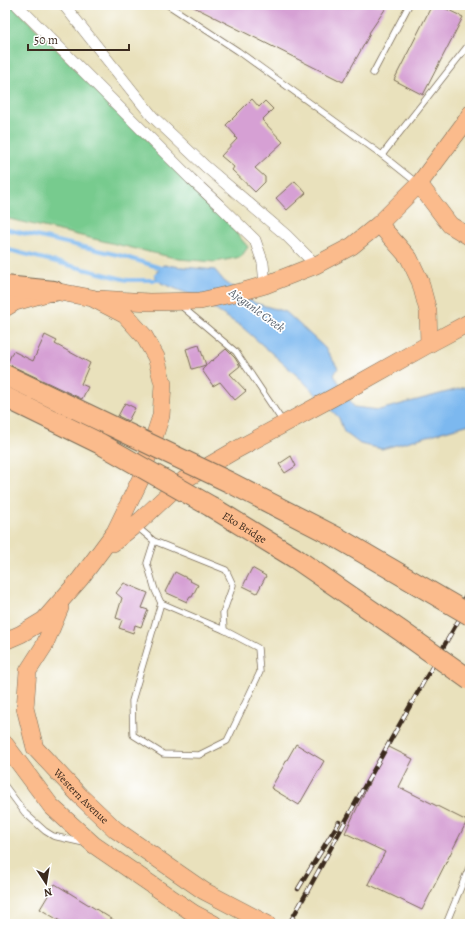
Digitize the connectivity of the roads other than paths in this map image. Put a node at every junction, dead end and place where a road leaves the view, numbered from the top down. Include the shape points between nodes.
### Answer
1 (17, 5) edge
2 (64, 5) edge
3 (168, 5) edge
4 (409, 5) edge
5 (470, 43) edge
6 (373, 73) dead end
7 (470, 114) edge
8 (382, 155) junction
9 (205, 166) junction
10 (191, 179) junction
11 (418, 184) junction
12 (379, 224) junction
13 (470, 237) edge
14 (316, 265) junction
15 (265, 285) junction
16 (5, 286) edge
17 (54, 290) junction
18 (92, 298) junction
19 (176, 301) junction
20 (5, 308) edge
21 (470, 322) edge
22 (429, 344) junction
23 (5, 375) edge
24 (5, 397) edge
25 (284, 424) junction
26 (134, 525) junction
27 (154, 541) junction
28 (94, 559) junction
29 (64, 598) junction
30 (161, 603) junction
31 (470, 615) edge
32 (224, 630) junction
33 (5, 641) edge
34 (470, 680) edge
35 (5, 744) edge
36 (5, 786) edge
37 (94, 845) junction
38 (470, 865) edge
39 (214, 924) edge
40 (267, 924) edge
41 (446, 924) edge

1 - 10 street
2 - 9 street via 152,116
3 - 8 lane via 238,51
4 - 6 lane
5 - 8 lane
7 - 11 main road
8 - 11 lane
9 - 10 street
9 - 14 street via 286,235
10 - 15 street via 255,240 263,263
11 - 12 main road
11 - 13 main road via 450,225
12 - 14 main road via 352,246
12 - 22 main road via 409,258 420,281 428,311
14 - 15 main road
15 - 19 main road via 200,301
16 - 17 highway
17 - 18 main road
17 - 20 main road via 15,302
18 - 19 main road
18 - 28 main road via 124,315 144,336 156,357 164,384 161,416 140,480 115,532
19 - 25 lane via 236,352
21 - 22 main road
22 - 25 main road
23 - 31 highway, bridge via 215,475 325,531
24 - 34 highway, Eko Bridge, bridge via 99,443 243,526 295,558
25 - 26 main road via 184,480
26 - 27 lane
26 - 28 main road
27 - 30 lane via 147,564
27 - 32 lane via 226,570 233,585 223,613
28 - 29 main road
29 - 33 main road via 44,620
29 - 40 main road, Western Avenue via 44,646 28,671 25,708 35,748 116,830 204,891
30 - 32 lane
30 - 32 lane via 132,701 132,735 163,754 199,755 227,742 260,672 258,648
35 - 37 main road via 51,806
36 - 37 lane via 25,813 45,831 53,836
37 - 39 main road
38 - 41 lane

